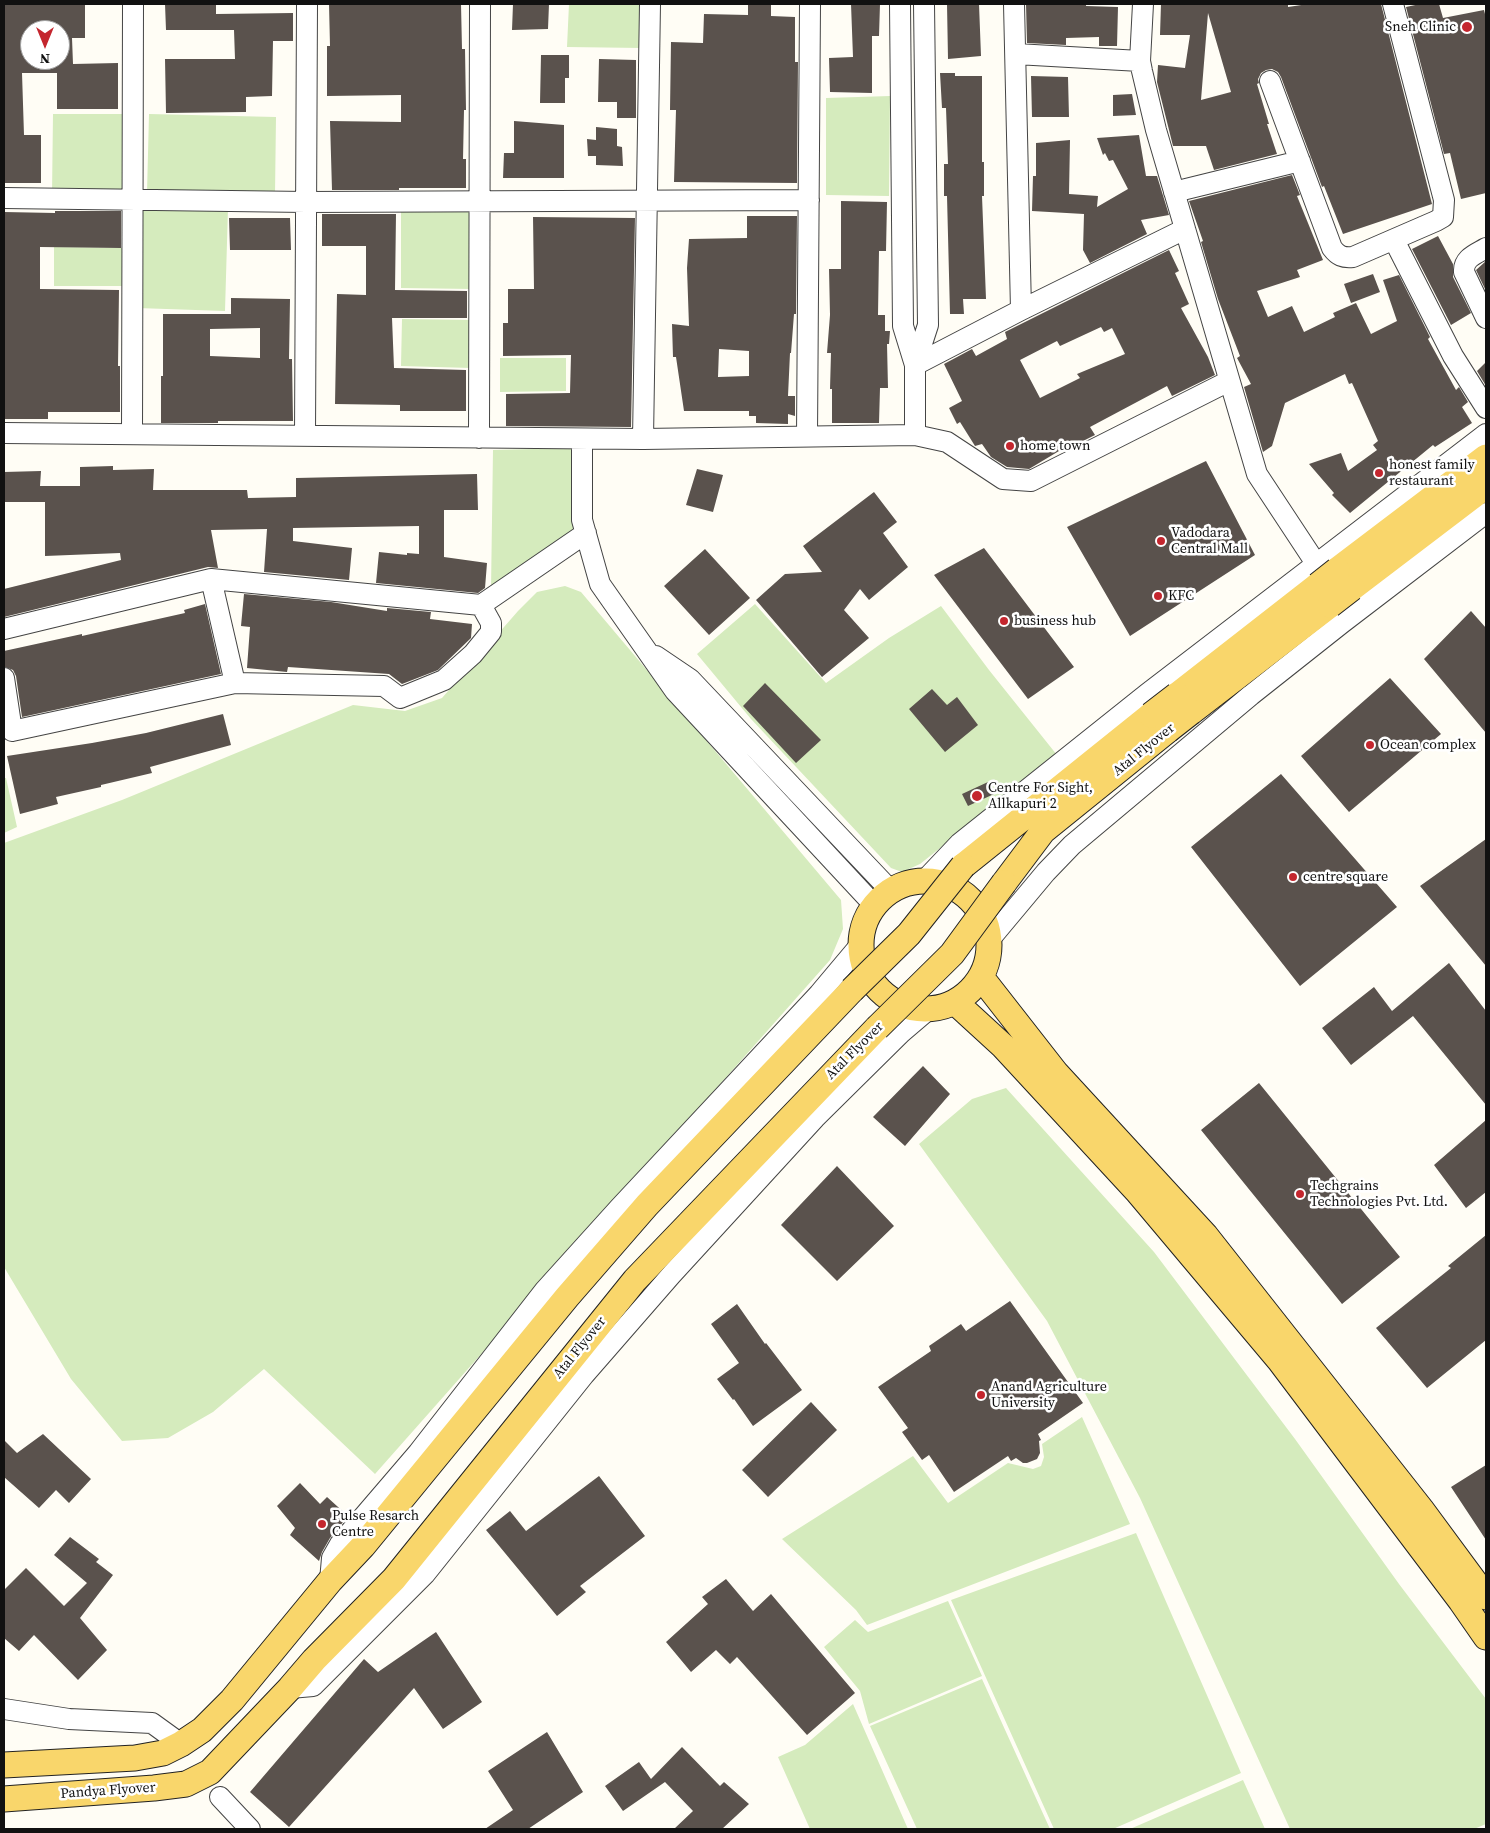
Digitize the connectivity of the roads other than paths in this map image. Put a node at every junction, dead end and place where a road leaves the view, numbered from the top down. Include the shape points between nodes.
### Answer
1 (133, 4) edge
2 (307, 4) edge
3 (480, 4) edge
4 (650, 4) edge
5 (810, 4) edge
6 (900, 4) edge
7 (924, 4) edge
8 (1014, 4) edge
9 (1143, 4) edge
10 (1393, 4) edge
11 (1016, 54) junction
12 (1140, 61) junction
13 (1270, 82) dead end
14 (1300, 161) junction
15 (1174, 192) junction
16 (4, 198) edge
17 (132, 200) junction
18 (647, 200) junction
19 (809, 200) junction
20 (478, 201) junction
21 (306, 202) junction
22 (1185, 229) junction
23 (1394, 240) junction
24 (1486, 248) edge
25 (1021, 310) junction
26 (1486, 318) edge
27 (915, 365) junction
28 (1229, 381) junction
29 (1486, 408) edge
30 (4, 433) edge
31 (132, 434) junction
32 (1486, 434) edge
33 (915, 435) junction
34 (305, 436) junction
35 (808, 436) junction
36 (478, 438) junction
37 (582, 439) junction
38 (643, 439) junction
39 (1486, 457) edge
40 (1486, 486) edge
41 (1486, 513) edge
42 (586, 533) junction
43 (1317, 565) junction
44 (211, 579) junction
45 (481, 605) junction
46 (1356, 612) junction
47 (4, 629) edge
48 (4, 678) edge
49 (235, 683) junction
50 (1148, 693) junction
51 (1200, 736) junction
52 (923, 882) junction
53 (883, 898) junction
54 (990, 939) junction
55 (861, 944) junction
56 (981, 977) junction
57 (955, 1002) junction
58 (928, 1010) junction
59 (1145, 1185) junction
60 (1336, 1418) junction
61 (330, 1581) junction
62 (1486, 1597) edge
63 (1486, 1637) edge
64 (290, 1688) junction
65 (4, 1709) edge
66 (181, 1744) junction
67 (4, 1765) edge
68 (210, 1772) joint
69 (220, 1797) dead end
70 (4, 1799) edge
71 (250, 1829) edge

1 - 17 street
2 - 21 street
3 - 20 street
4 - 18 street
5 - 19 street
6 - 27 street via 903,326
7 - 27 street via 928,325
8 - 11 street
9 - 12 street
10 - 23 street via 1444,200 1443,217
11 - 12 street
11 - 25 street
12 - 15 street
13 - 14 street
14 - 15 street
14 - 23 street via 1336,254 1344,258 1353,257
15 - 22 street
16 - 17 street
17 - 21 street
17 - 31 street
18 - 19 street
18 - 20 street
18 - 38 street
19 - 35 street
20 - 21 street
20 - 36 street
21 - 34 street
22 - 25 street
22 - 28 street
23 - 29 street via 1453,356
24 - 26 street via 1463,266
25 - 27 street
27 - 33 street
28 - 33 street via 1031,481 1003,479 947,442
28 - 43 street via 1257,474
30 - 31 street
31 - 34 street
32 - 43 street
33 - 35 street
34 - 36 street
35 - 38 street
36 - 37 street
37 - 38 street
37 - 42 street via 582,520
39 - 61 main road, Atal Flyover, bridge via 1140,724 963,866 909,934 647,1205 567,1297 363,1546
40 - 64 main road, Atal Flyover, bridge via 1226,683 1043,831 952,954 635,1280 394,1579
41 - 46 street
42 - 45 street
42 - 53 street via 600,584 676,691
43 - 46 street
43 - 50 street
44 - 45 street
44 - 47 street
44 - 49 street
45 - 49 street via 491,623 491,632 473,654 444,680 400,698 384,686
46 - 51 street
48 - 49 street via 12,731
50 - 51 street
50 - 52 street via 960,843
51 - 54 street via 1072,844
52 - 53 main road via 911,882
52 - 54 main road via 933,881 954,888 972,900 984,918
53 - 55 main road via 864,924
54 - 56 main road via 988,961
55 - 58 main road via 863,965 873,983 888,998 907,1007
55 - 61 street via 820,994 545,1290 418,1453 340,1544 332,1558
56 - 57 main road via 966,996
56 - 59 main road
57 - 58 main road
57 - 59 main road
58 - 64 street via 815,1118 672,1274 584,1375 425,1574 313,1686
59 - 60 main road via 1280,1361
60 - 62 main road via 1421,1509
60 - 63 main road
61 - 66 main road, Atal Flyover via 232,1700 202,1730
64 - 68 main road, Atal Flyover
65 - 66 street via 69,1719 152,1723
66 - 67 main road via 163,1753 135,1758
68 - 70 main road, Pandya Flyover via 186,1784
69 - 71 street

